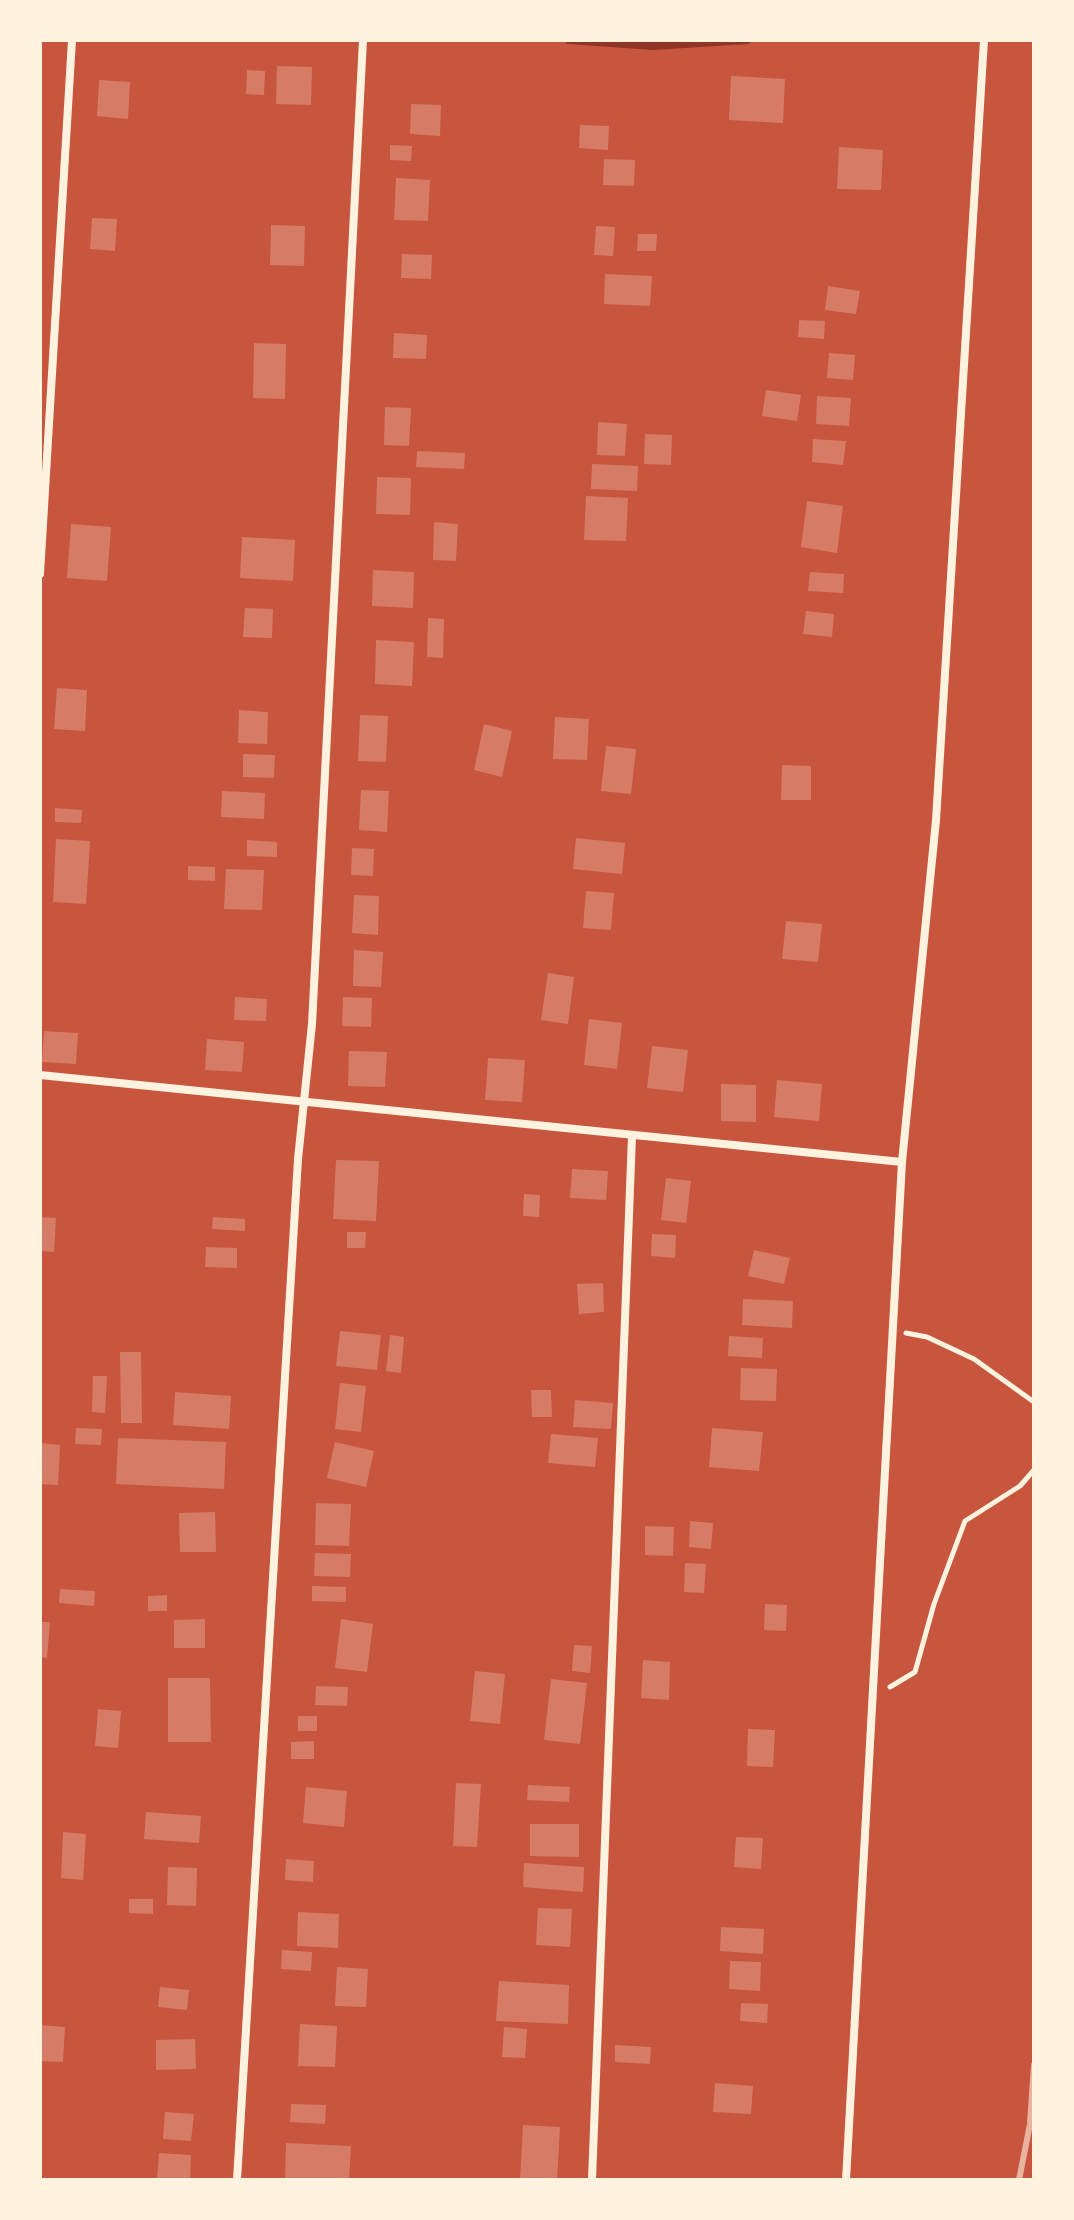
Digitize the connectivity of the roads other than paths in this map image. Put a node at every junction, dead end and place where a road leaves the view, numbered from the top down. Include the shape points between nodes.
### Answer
1 (72, 40) edge
2 (363, 40) edge
3 (984, 40) edge
4 (40, 574) edge
5 (40, 1075) edge
6 (304, 1103) junction
7 (632, 1136) junction
8 (902, 1162) junction
9 (237, 2180) edge
10 (592, 2180) edge
11 (846, 2180) edge

1 - 4 street
2 - 6 street
3 - 8 street via 936,820
5 - 6 street
6 - 7 street
6 - 9 street
7 - 8 street
7 - 10 street
8 - 11 street

